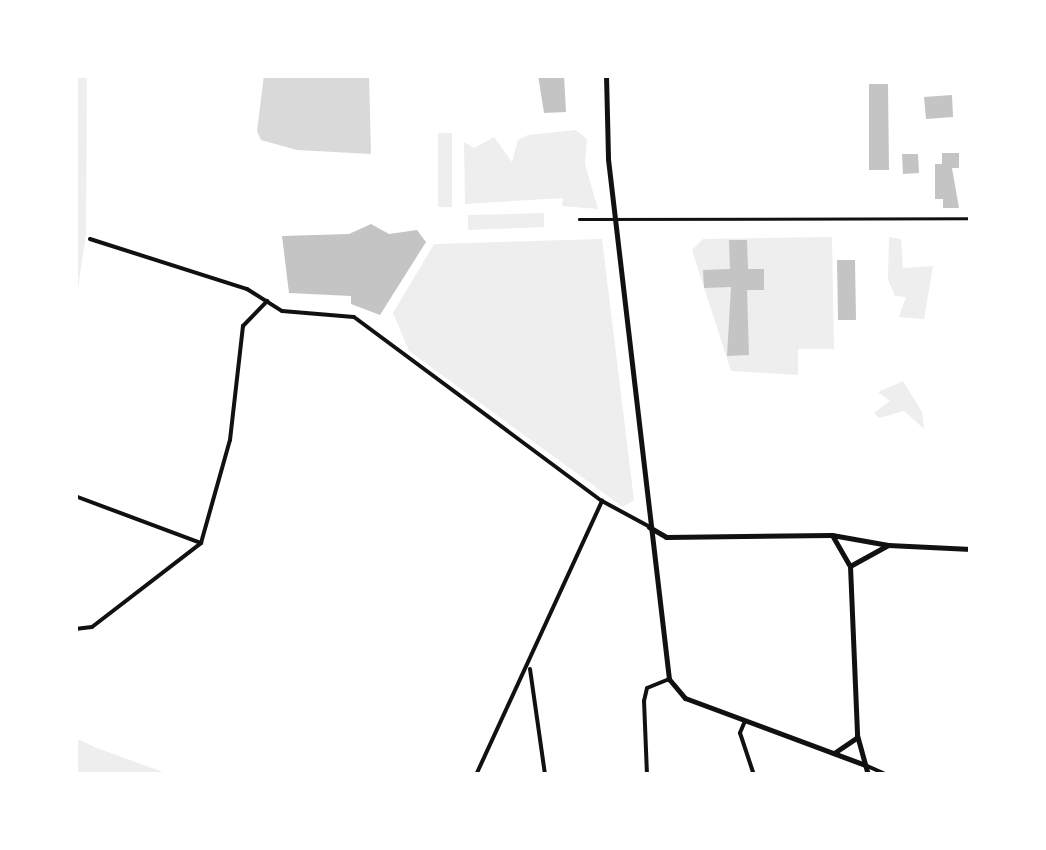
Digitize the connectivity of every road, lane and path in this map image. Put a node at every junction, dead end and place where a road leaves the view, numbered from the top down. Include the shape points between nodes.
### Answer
1 (606, 75) edge
2 (971, 218) edge
3 (579, 219) dead end
4 (90, 239) dead end
5 (267, 301) junction
6 (75, 496) edge
7 (602, 501) junction
8 (648, 527) junction
9 (832, 535) junction
10 (202, 543) junction
11 (888, 546) junction
12 (971, 549) edge
13 (850, 566) junction
14 (75, 629) edge
15 (530, 669) junction
16 (669, 678) junction
17 (745, 721) junction
18 (857, 735) junction
19 (823, 753) junction
20 (865, 765) junction
21 (476, 775) edge
22 (544, 775) edge
23 (647, 775) edge
24 (754, 775) edge
25 (868, 775) edge
26 (887, 775) edge

1 - 8 main road via 608,158
2 - 3 street
4 - 5 street
5 - 7 street via 282,311 354,317 366,324
5 - 10 street via 243,326 230,440
6 - 10 street
7 - 8 street
7 - 15 street
8 - 9 main road via 666,537
8 - 16 main road
9 - 11 main road
9 - 13 main road
10 - 14 street via 92,627
11 - 12 main road
11 - 13 main road
13 - 18 main road
15 - 21 street
15 - 22 street
16 - 17 main road via 685,698
16 - 23 street via 647,688 644,701
17 - 19 main road
17 - 24 street via 740,732
18 - 19 main road via 844,752
18 - 20 main road
19 - 20 main road
20 - 25 main road
20 - 26 street

